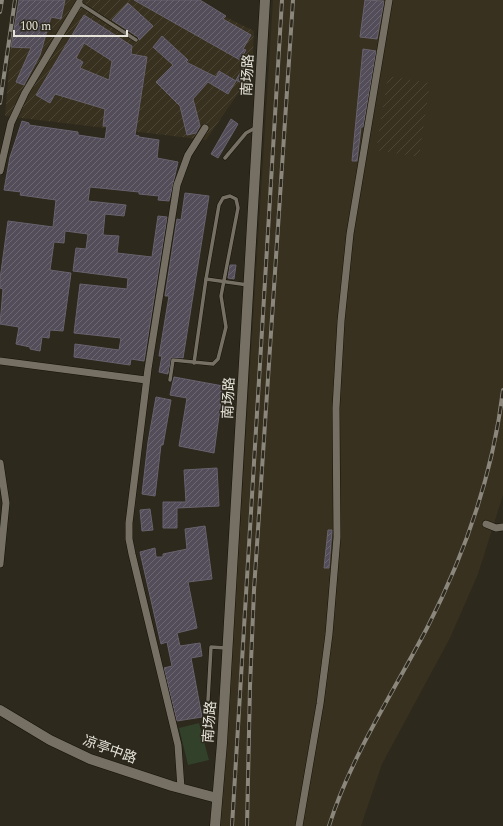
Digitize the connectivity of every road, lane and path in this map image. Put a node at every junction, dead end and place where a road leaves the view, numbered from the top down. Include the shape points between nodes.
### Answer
1 (265, 0) edge
2 (389, 0) edge
3 (80, 2) edge
4 (136, 40) dead end
5 (258, 127) junction
6 (205, 128) dead end
7 (225, 158) dead end
8 (0, 171) edge
9 (206, 279) junction
10 (223, 281) junction
11 (249, 285) junction
12 (0, 361) edge
13 (194, 363) junction
14 (146, 380) junction
15 (170, 380) dead end
16 (0, 463) edge
17 (486, 524) dead end
18 (499, 528) edge
19 (0, 564) edge
20 (228, 648) junction
21 (208, 700) dead end
22 (0, 710) edge
23 (181, 788) junction
24 (217, 798) junction
25 (215, 826) edge
26 (299, 826) edge

1 - 5 street, 南场路
2 - 26 street via 350,234 336,408 336,552 329,634
3 - 4 lane
3 - 8 street via 24,93 11,124
5 - 7 lane via 246,133
5 - 11 street, 南场路
6 - 14 street via 188,156 177,185
9 - 10 lane
9 - 10 lane via 219,205 223,198 230,196 236,199 238,208
9 - 13 lane
10 - 11 lane
10 - 13 lane via 226,327 218,359 212,364
11 - 20 street, 南场路
12 - 14 street
13 - 15 lane via 173,360
14 - 23 street via 129,539 178,745
16 - 19 street via 6,503
17 - 18 street
20 - 21 lane via 211,647
20 - 24 street, 南场路
22 - 23 street, 凉亭中路 via 50,740 90,759
23 - 24 street, 凉亭中路
24 - 25 street, 南场路

